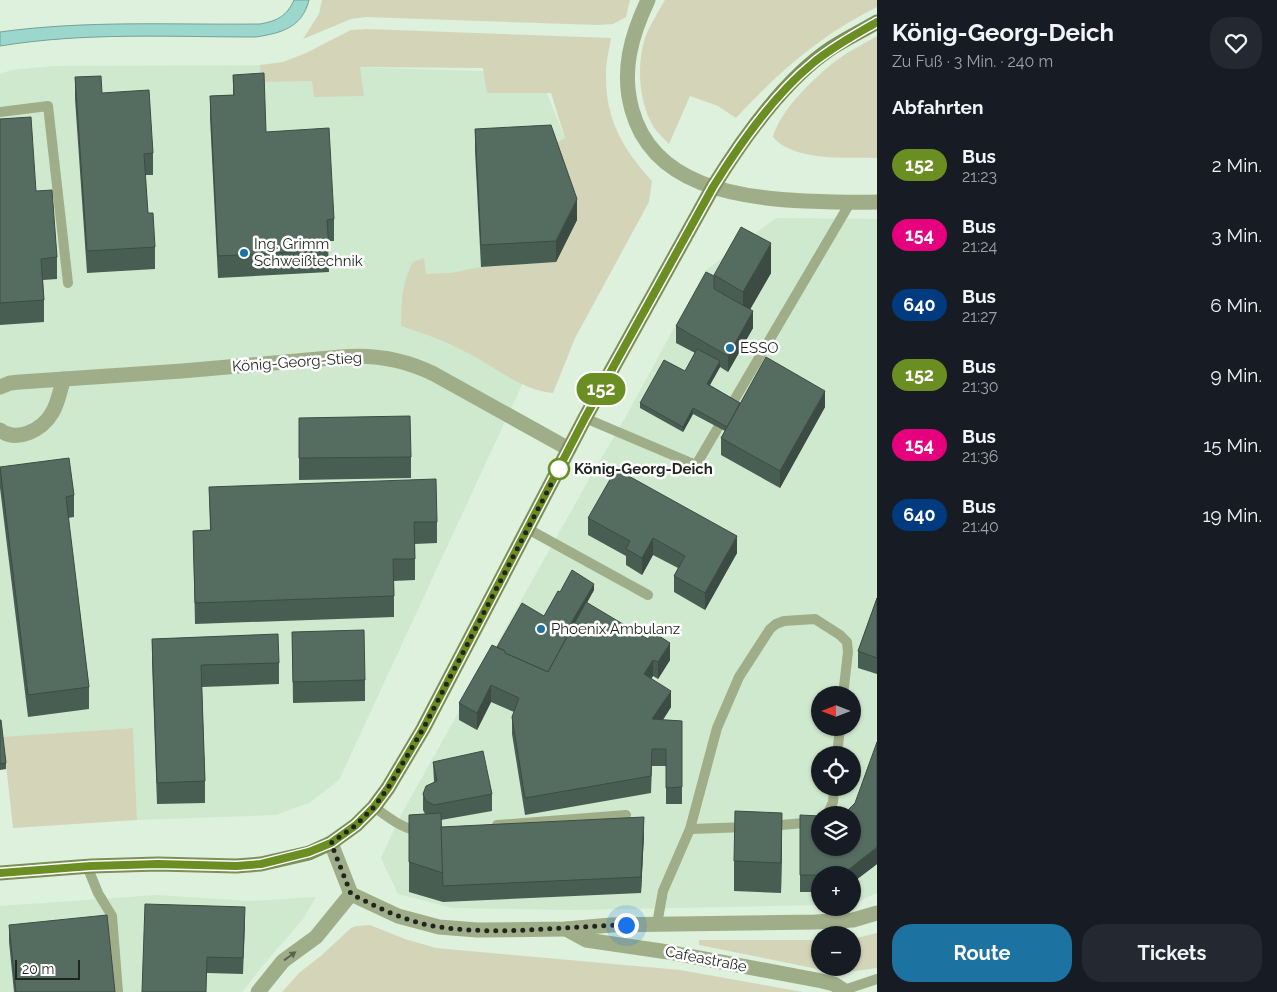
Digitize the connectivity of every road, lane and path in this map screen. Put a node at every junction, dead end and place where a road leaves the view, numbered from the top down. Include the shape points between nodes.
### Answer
1 (648, 0) edge
2 (877, 22) edge
3 (0, 112) edge
4 (713, 187) junction
5 (877, 202) edge
6 (850, 203) junction
7 (68, 283) dead end
8 (64, 379) junction
9 (0, 387) edge
10 (585, 418) junction
11 (0, 430) edge
12 (569, 449) junction
13 (528, 529) junction
14 (648, 595) dead end
15 (844, 686) edge
16 (374, 807) junction
17 (626, 815) dead end
18 (811, 823) edge
19 (486, 826) edge
20 (690, 829) junction
21 (433, 832) edge
22 (331, 843) junction
23 (87, 866) junction
24 (0, 873) edge
25 (351, 894) junction
26 (877, 914) edge
27 (657, 924) junction
28 (566, 929) junction
29 (877, 979) edge
30 (845, 991) edge
31 (118, 992) edge
32 (258, 992) edge

1 - 4 street via 629,50 629,98 635,118 647,143 658,156 692,179
2 - 4 main road via 830,50 785,90
3 - 7 lane via 48,106
4 - 6 street via 760,197
4 - 10 main road
5 - 6 street
6 - 10 lane via 696,464
8 - 9 street, König-Georg-Stieg via 10,383
8 - 11 street via 52,413 42,424 19,435
8 - 12 street, König-Georg-Stieg via 356,356 387,358 442,378
10 - 12 main road
12 - 13 main road
13 - 14 lane
13 - 16 main road via 423,729
15 - 20 lane via 848,652 847,642 840,635 815,619 776,624 739,677 716,728
16 - 21 lane via 410,830
16 - 22 main road
17 - 19 lane
18 - 20 lane
20 - 27 lane via 663,891
22 - 23 main road via 261,864
22 - 25 street
23 - 24 main road
23 - 31 lane via 112,916
25 - 28 street via 398,916 439,927
32 -> 25 street via 283,961 316,937
26 - 27 street via 853,920 815,922
27 - 28 street
28 - 30 street, Cafeastraße via 586,940 822,981
29 - 30 lane

